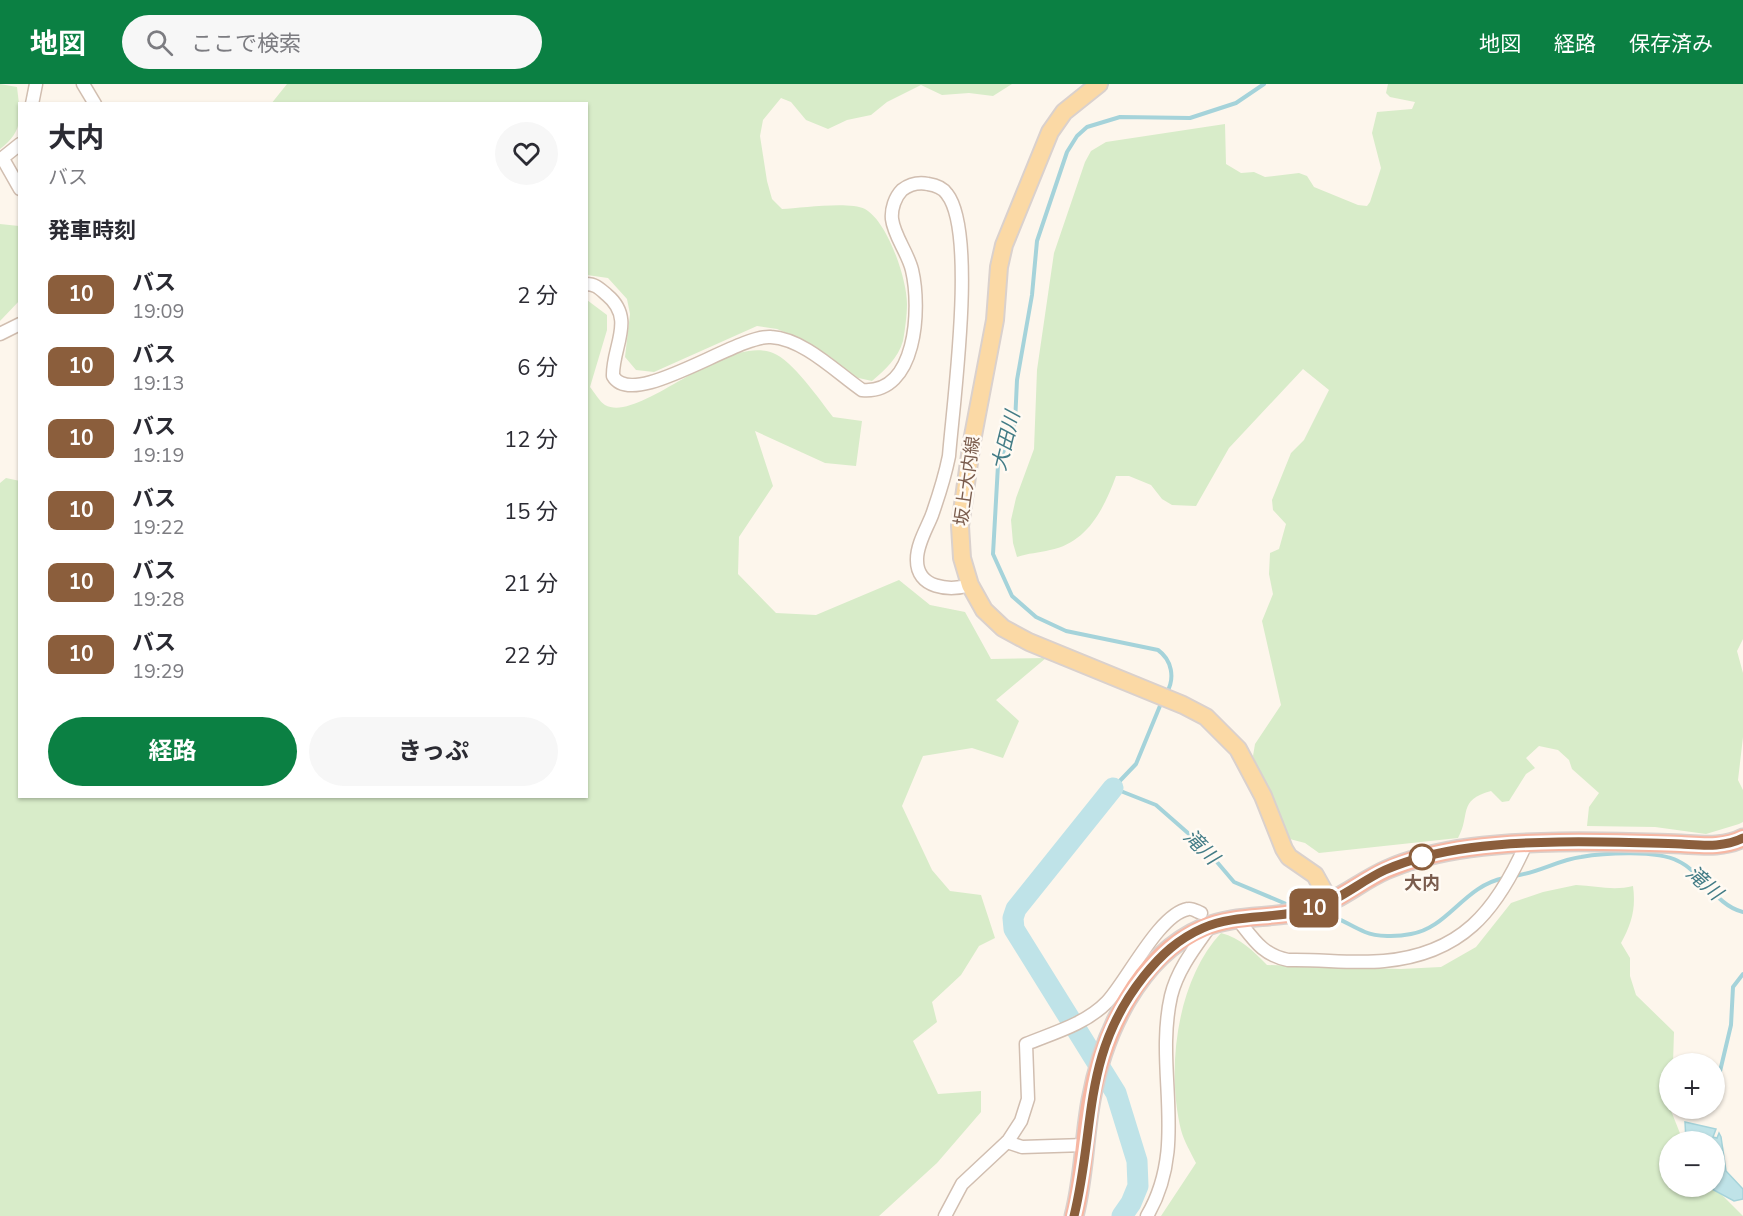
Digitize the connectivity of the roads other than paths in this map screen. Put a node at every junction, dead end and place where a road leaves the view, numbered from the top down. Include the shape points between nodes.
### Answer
1 (36, 84) edge
2 (83, 84) edge
3 (1099, 84) edge
4 (32, 102) edge
5 (94, 102) edge
6 (18, 146) edge
7 (1, 160) edge
8 (18, 186) edge
9 (588, 284) edge
10 (18, 325) edge
11 (0, 334) edge
12 (970, 585) junction
13 (1743, 838) edge
14 (1526, 844) junction
15 (1322, 905) junction
16 (1205, 919) junction
17 (1239, 921) junction
18 (1006, 1142) junction
19 (1085, 1145) junction
20 (1076, 1210) edge
21 (945, 1216) edge
22 (1147, 1216) edge

1 - 4 street
2 - 5 street
3 - 12 main road, 坂上大内線 via 1064,112 1050,132 1004,245 960,526 962,558
6 - 7 street
7 - 8 street
9 - 12 street via 594,284 617,303 621,320 613,376 622,385 648,385 769,336 792,342 862,390 874,391 894,381 900,371 911,342 917,308 912,267 892,220 893,205 902,190 917,182 936,186 948,194 960,231 963,274 950,445 943,483 916,561 931,585 955,590
10 - 11 street
12 - 15 main road, 坂上大内線 via 984,610 1014,634 1206,717 1238,749 1263,796 1284,849 1315,875
13 - 14 highway via 1712,845
14 - 15 highway via 1482,847 1414,860 1367,879
14 - 17 street via 1517,865 1478,924 1426,954 1383,961 1288,960 1262,950
15 - 17 highway
16 - 17 highway
16 - 18 street via 1185,910 1170,919 1107,1002 1082,1020 1026,1044 1028,1099 1021,1121
16 - 19 highway via 1157,961 1119,1013 1090,1100
16 - 22 street via 1171,995 1166,1040 1169,1147 1158,1192
18 - 19 street via 1022,1147
18 - 21 street via 962,1184
19 - 20 highway

